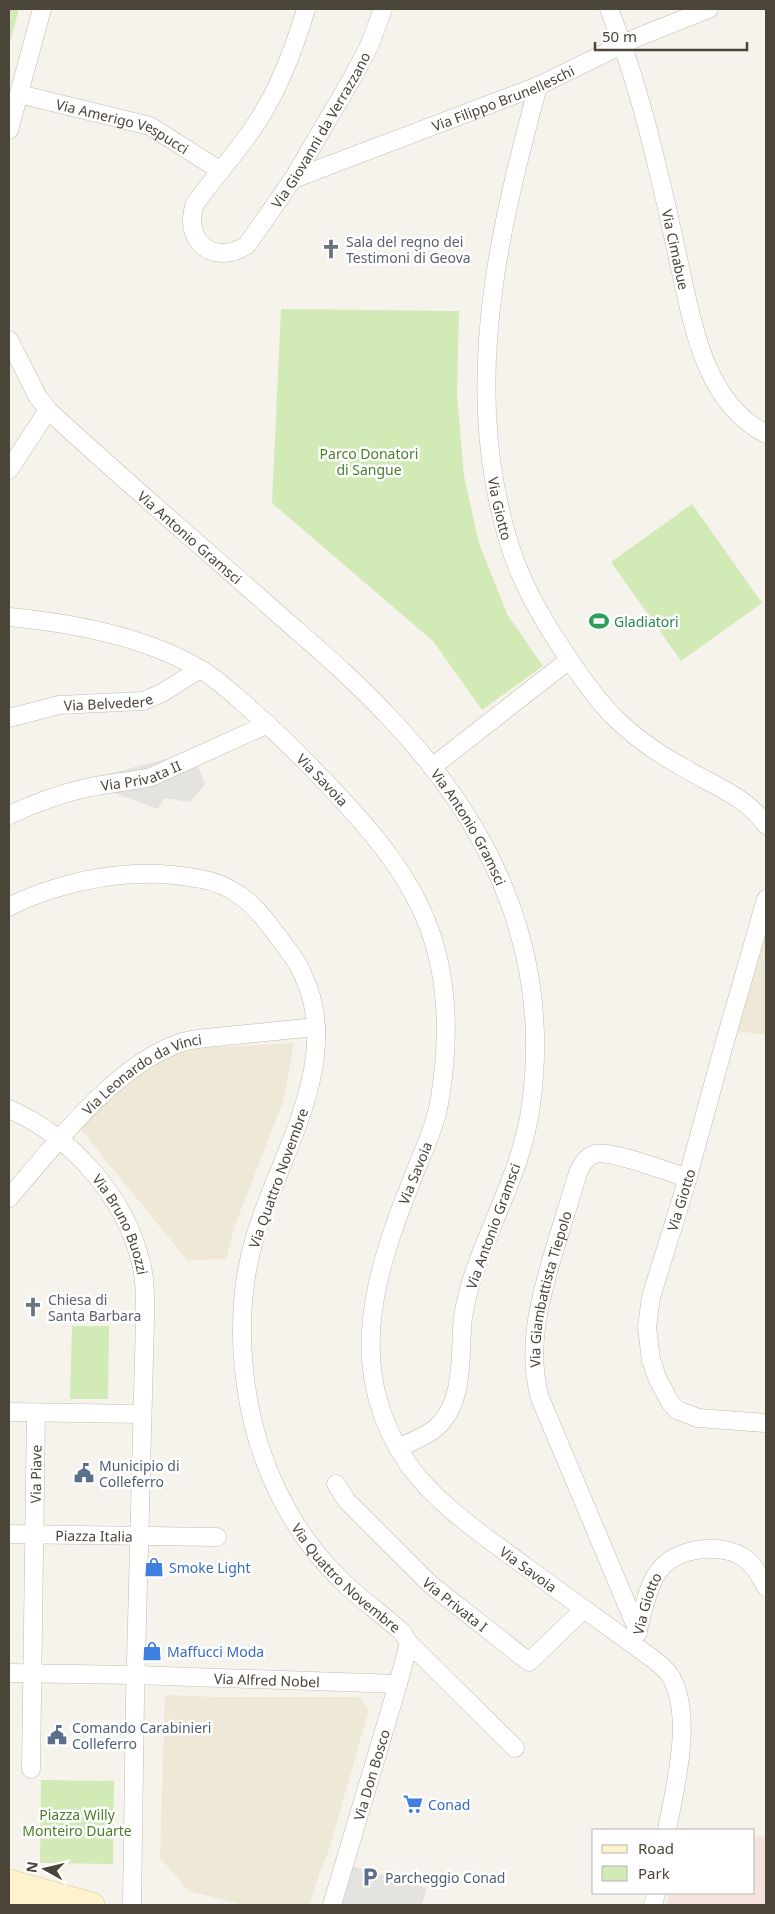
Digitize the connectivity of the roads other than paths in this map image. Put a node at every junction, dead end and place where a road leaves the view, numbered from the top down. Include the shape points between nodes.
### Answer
1 (42, 9) edge
2 (306, 9) edge
3 (383, 9) edge
4 (609, 9) edge
5 (709, 9) edge
6 (623, 44) junction
7 (538, 86) junction
8 (19, 94) junction
9 (9, 130) edge
10 (220, 171) junction
11 (293, 179) junction
12 (9, 340) edge
13 (13, 361) edge
14 (48, 410) junction
15 (766, 434) edge
16 (9, 470) edge
17 (9, 617) edge
18 (569, 660) junction
19 (200, 669) junction
20 (9, 718) edge
21 (268, 724) junction
22 (432, 767) junction
23 (9, 815) edge
24 (766, 825) edge
25 (766, 900) edge
26 (9, 907) edge
27 (316, 1027) junction
28 (9, 1109) edge
29 (60, 1140) junction
30 (688, 1178) junction
31 (9, 1198) edge
32 (9, 1412) edge
33 (36, 1413) junction
34 (142, 1414) junction
35 (766, 1423) edge
36 (398, 1448) junction
37 (336, 1484) dead end
38 (9, 1534) edge
39 (35, 1534) junction
40 (139, 1534) junction
41 (217, 1537) dead end
42 (766, 1587) edge
43 (584, 1609) junction
44 (636, 1638) junction
45 (409, 1643) junction
46 (9, 1674) edge
47 (33, 1674) junction
48 (135, 1675) junction
49 (398, 1684) junction
50 (515, 1748) dead end
51 (31, 1769) dead end
52 (667, 1829) edge
53 (9, 1882) edge
54 (9, 1904) edge
55 (88, 1905) edge
56 (132, 1905) edge
57 (332, 1905) edge

1 - 8 street
2 - 10 street via 271,99
3 - 11 street, Via Giovanni da Verrazzano via 354,75
4 - 6 street, Via Cimabue
5 - 6 street, Via Filippo Brunelleschi
6 - 7 street, Via Filippo Brunelleschi
6 - 15 street, Via Cimabue via 660,177 700,349 731,405
7 - 11 street, Via Filippo Brunelleschi
7 - 18 street, Via Giotto via 509,197 496,267 487,355 488,441 497,497 512,552 533,601
8 - 9 street
8 - 10 street, Via Amerigo Vespucci via 150,126
10 - 11 street, Via Giovanni da Verrazzano via 195,204 191,225 200,243 218,253 228,254 247,245
12 - 13 street, Via Antonio Gramsci
13 - 14 street, Via Antonio Gramsci
14 - 16 street
14 - 22 street, Via Antonio Gramsci via 365,692
17 - 19 street, Via Savoia via 103,632 152,647
18 - 22 street
18 - 24 street, Via Giotto via 604,705 631,732 672,761 739,798 756,811
19 - 20 street, Via Belvedere via 143,701 59,705
19 - 21 street, Via Savoia
21 - 23 street, Via Privata II via 151,777 86,788 44,800
21 - 36 street, Via Savoia via 337,794 390,858 422,911 440,968 446,1037 438,1108 384,1257 372,1321 374,1384
22 - 36 street, Via Antonio Gramsci via 484,845 512,905 522,938 533,1000 536,1032 534,1077 529,1120 517,1166 476,1266 467,1297 452,1405 438,1426
25 - 30 street, Via Giotto
26 - 27 street, Via Quattro Novembre via 57,887 121,873 172,874 223,885 252,904 294,957 308,985
27 - 29 street, Via Leonardo da Vinci via 178,1043 139,1062 111,1085
27 - 45 street, Via Quattro Novembre via 309,1090 258,1227 248,1265 242,1328 246,1388 267,1468 301,1532 316,1554 341,1580 402,1632
28 - 29 street, Via Bruno Buozzi via 36,1122
29 - 31 street, Via Leonardo da Vinci
29 - 34 street, Via Bruno Buozzi via 109,1194 133,1239 141,1262 145,1303
30 - 35 street, Via Giotto via 649,1305 647,1327 654,1369 663,1392 677,1410 710,1420
30 - 44 street, Via Giambattista Tiepolo via 604,1153 585,1160 578,1173 547,1276 534,1338 534,1364 540,1398
32 - 33 street
33 - 34 street
33 - 39 street, Via Piave
34 - 40 street, Via Bruno Buozzi
36 - 43 street, Via Savoia via 418,1476 447,1505
37 - 43 street, Via Privata I via 347,1502 430,1584 529,1662
38 - 39 street
39 - 40 street, Piazza Italia
39 - 47 street, Piazza Italia
40 - 41 street
40 - 48 street, Piazza Italia
42 - 44 street, Via Giotto via 755,1569 741,1556 716,1550 684,1554 667,1562 656,1574
43 - 44 street, Via Savoia
44 - 52 street, Via Savoia via 668,1672 678,1699 681,1723 679,1759
45 - 49 street, Via Don Bosco
45 - 50 street, Via Quattro Novembre
46 - 47 street
47 - 48 street
47 - 51 street
48 - 49 street, Via Alfred Nobel
48 - 56 street
49 - 57 street, Via Don Bosco
53 - 55 main road
54 - 55 main road

